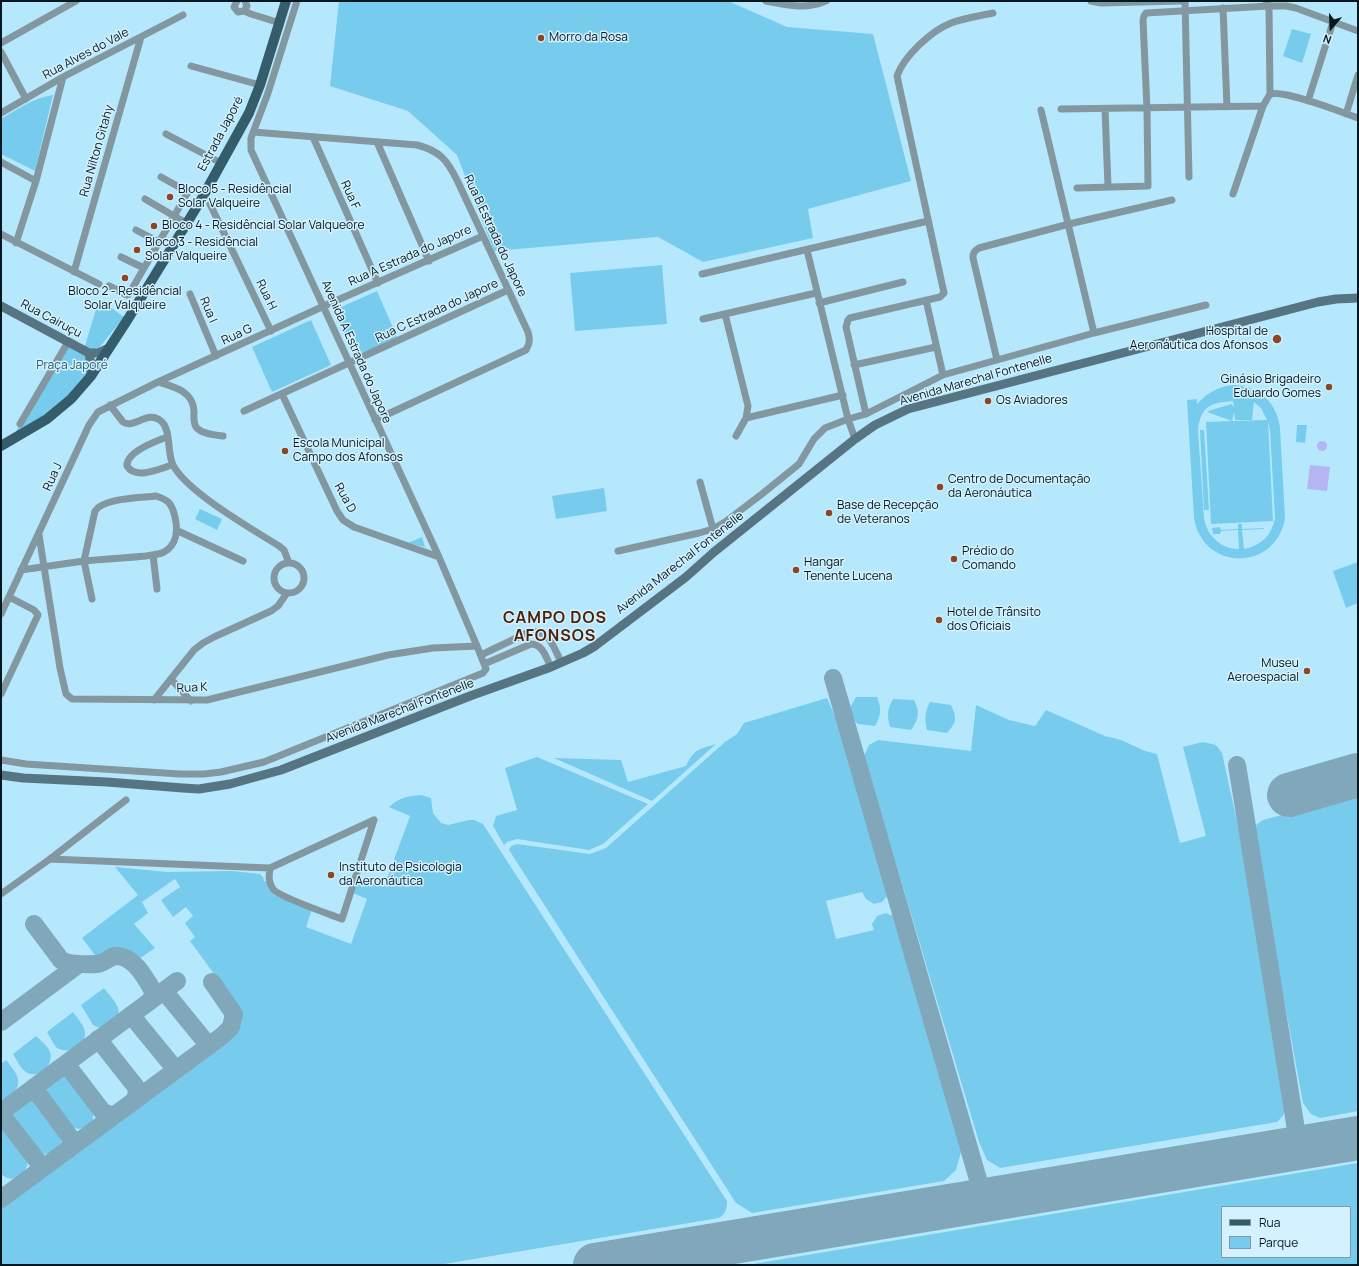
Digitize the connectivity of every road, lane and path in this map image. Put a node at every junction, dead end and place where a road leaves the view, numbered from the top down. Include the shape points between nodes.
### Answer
1 (76, 1) edge
2 (237, 1) edge
3 (245, 1) edge
4 (286, 1) edge
5 (297, 1) edge
6 (766, 1) edge
7 (826, 1) edge
8 (1091, 1) edge
9 (1180, 1) edge
10 (1185, 1) edge
11 (1268, 4) edge
12 (1223, 8) junction
13 (1185, 10) junction
14 (244, 11) junction
15 (993, 13) dead end
16 (183, 15) dead end
17 (1333, 22) junction
18 (280, 23) junction
19 (1358, 31) edge
20 (141, 37) junction
21 (1, 43) edge
22 (1, 52) edge
23 (191, 66) dead end
24 (1358, 75) edge
25 (63, 77) junction
26 (260, 85) junction
27 (1270, 94) junction
28 (26, 99) junction
29 (1308, 101) junction
30 (1262, 106) junction
31 (1227, 107) junction
32 (1187, 108) junction
33 (1061, 109) dead end
34 (1105, 109) junction
35 (1147, 109) junction
36 (1041, 110) dead end
37 (1, 113) edge
38 (1346, 114) junction
39 (1358, 118) edge
40 (253, 132) junction
41 (166, 134) dead end
42 (313, 137) junction
43 (377, 142) junction
44 (1, 162) edge
45 (221, 163) junction
46 (161, 177) dead end
47 (1189, 177) dead end
48 (36, 180) junction
49 (1108, 187) junction
50 (1077, 188) dead end
51 (1233, 194) dead end
52 (145, 199) dead end
53 (1172, 200) dead end
54 (210, 204) dead end
55 (175, 216) junction
56 (928, 222) junction
57 (186, 223) junction
58 (1069, 224) junction
59 (136, 230) dead end
60 (1, 234) edge
61 (483, 236) junction
62 (160, 242) junction
63 (16, 243) junction
64 (807, 250) junction
65 (121, 257) dead end
66 (429, 261) junction
67 (144, 268) junction
68 (74, 272) junction
69 (702, 274) dead end
70 (903, 282) dead end
71 (378, 283) junction
72 (99, 284) dead end
73 (109, 286) dead end
74 (508, 290) junction
75 (816, 293) junction
76 (190, 294) dead end
77 (1358, 298) edge
78 (926, 300) junction
79 (819, 303) junction
80 (1, 306) edge
81 (324, 306) junction
82 (1206, 306) dead end
83 (725, 314) junction
84 (703, 319) dead end
85 (271, 331) junction
86 (1094, 333) junction
87 (68, 342) junction
88 (936, 347) junction
89 (109, 348) junction
90 (89, 353) junction
91 (216, 356) junction
92 (997, 360) junction
93 (349, 363) junction
94 (854, 365) junction
95 (943, 375) junction
96 (91, 376) junction
97 (158, 382) junction
98 (282, 394) junction
99 (842, 395) junction
100 (110, 405) junction
101 (244, 411) dead end
102 (866, 414) junction
103 (746, 418) junction
104 (848, 419) junction
105 (375, 420) junction
106 (20, 424) dead end
107 (167, 436) junction
108 (222, 436) dead end
109 (736, 436) dead end
110 (855, 439) junction
111 (1, 446) edge
112 (172, 465) junction
113 (700, 482) dead end
114 (713, 529) junction
115 (178, 531) junction
116 (39, 534) junction
117 (618, 551) dead end
118 (153, 555) junction
119 (439, 557) junction
120 (84, 561) junction
121 (243, 561) dead end
122 (289, 563) junction
123 (43, 566) junction
124 (21, 570) junction
125 (157, 589) dead end
126 (287, 593) junction
127 (9, 597) junction
128 (92, 599) dead end
129 (1, 614) edge
130 (539, 632) junction
131 (536, 644) junction
132 (477, 646) junction
133 (501, 646) junction
134 (481, 655) junction
135 (505, 656) junction
136 (561, 662) junction
137 (485, 666) junction
138 (551, 667) junction
139 (171, 679) junction
140 (1, 694) edge
141 (154, 700) junction
142 (191, 701) junction
143 (1, 760) edge
144 (1, 775) edge
145 (126, 800) dead end
146 (50, 858) junction
147 (270, 868) junction
148 (1, 894) edge

1 - 21 street
2 - 14 street via 234,4 236,10
3 - 14 street via 247,6
4 - 18 main road, Estrada Japoré
5 - 40 street, Avenida A Estrada do Japore
6 - 7 street via 800,7
8 - 9 street
10 - 13 street
11 - 12 street
11 - 17 street via 1296,8
11 - 27 street
12 - 13 street
12 - 31 street
13 - 32 street
13 - 35 street via 1151,12 1144,16
14 - 18 street
15 - 56 street via 951,23 941,28 910,53 898,76
16 - 20 street, Rua Alves do Vale
17 - 19 street
17 - 29 street
18 - 26 main road, Estrada Japoré
20 - 25 street, Rua Alves do Vale
20 - 68 street, Rua Nilton Gitahy
22 - 28 street
23 - 26 street
24 - 38 street
25 - 28 street, Rua Alves do Vale
25 - 48 street
26 - 45 main road, Estrada Japoré via 249,113
27 - 29 street via 1278,93
27 - 30 street
28 - 37 street, Rua Alves do Vale
29 - 38 street
30 - 31 street
30 - 51 street
31 - 32 street
32 - 35 street
32 - 47 street
33 - 34 street
34 - 35 street
34 - 49 street
35 - 49 street via 1148,186
36 - 58 street
38 - 39 street
40 - 42 street, Rua B Estrada do Japore
40 - 81 street, Avenida A Estrada do Japore via 251,150
41 - 45 street
42 - 43 street, Rua B Estrada do Japore
42 - 71 street, Rua F
43 - 61 street, Rua B Estrada do Japore via 417,145 444,158 458,180
43 - 66 street
44 - 48 street
45 - 57 main road, Estrada Japoré
46 - 55 street via 188,192
48 - 63 street
49 - 50 street
52 - 55 street
53 - 58 street
54 - 85 street, Rua H
55 - 57 street
55 - 62 street
56 - 64 street
56 - 78 street via 944,290 942,295
57 - 89 main road, Estrada Japoré
58 - 86 street
58 - 92 street via 975,250 973,258
59 - 62 street
60 - 63 street
61 - 66 street, Rua A Estrada do Japore
61 - 74 street, Rua B Estrada do Japore
62 - 67 street
63 - 68 street
64 - 69 street
64 - 75 street
65 - 67 street
66 - 71 street, Rua A Estrada do Japore
67 - 73 street via 129,294
68 - 72 street
70 - 79 street
71 - 81 street, Rua A Estrada do Japore
74 - 93 street, Rua C Estrada do Japore
74 - 105 street, Rua B Estrada do Japore via 530,338 526,350
75 - 79 street
75 - 83 street
76 - 91 street, Rua I
77 - 110 main road, Avenida Marechal Fontenelle via 1318,302 908,409
78 - 88 street
78 - 94 street via 850,318 846,327
79 - 99 street
80 - 87 main road, Rua Cairuçu
81 - 85 street, Rua G
81 - 93 street, Avenida A Estrada do Japore
82 - 86 street
83 - 84 street
83 - 103 street via 748,406
85 - 91 street, Rua G
86 - 92 street
87 - 90 main road, Rua Cairuçu
87 - 106 street
88 - 94 street
88 - 95 street
89 - 90 main road, Rua Cairuçu via 98,353
89 - 96 main road, Estrada Japoré
90 - 96 main road, Rua Cairuçu
91 - 97 street, Rua G
92 - 95 street
93 - 98 street, Rua C Estrada do Japore
93 - 105 street, Avenida A Estrada do Japore
94 - 102 street
95 - 102 street
96 - 111 main road, Estrada Japoré via 59,410
97 - 100 street, Rua J
97 - 108 street via 188,395 194,406 194,422 199,430
98 - 101 street, Rua C Estrada do Japore
98 - 119 street, Rua D via 343,520 363,531
99 - 103 street
99 - 104 street
100 - 107 street via 126,424 146,417 158,419 165,425
100 - 116 street, Rua J via 98,412 89,425
102 - 104 street
103 - 109 street
104 - 110 street
104 - 114 street via 825,428 814,439 798,464
105 - 119 street, Avenida A Estrada do Japore
107 - 112 street
107 - 112 street via 131,456 126,464 128,469 137,473
110 - 136 main road, Avenida Marechal Fontenelle via 686,577 595,646
112 - 122 street via 191,486 284,550
113 - 114 street
114 - 117 street
115 - 118 street via 170,547
115 - 120 street via 173,508 162,498 156,496 105,503 95,511
115 - 121 street
116 - 123 street, Rua K
116 - 124 street, Rua J
118 - 120 street
118 - 125 street
119 - 132 street, Avenida A Estrada do Japore
120 - 123 street
120 - 128 street
122 - 126 street via 277,568 273,579 279,590
122 - 126 street via 296,564 304,576 299,590
123 - 124 street
123 - 141 street, Rua K via 66,694 78,700
124 - 127 street, Rua J
126 - 139 street via 271,612 203,643 194,650
127 - 129 street, Rua J
127 - 140 street via 34,610 38,616
130 - 131 street
130 - 133 street via 527,633
130 - 136 street via 550,638
131 - 135 street
131 - 138 street
132 - 134 street, Avenida A Estrada do Japore
132 - 142 street, Rua K via 433,648 388,655 207,700
133 - 134 street
133 - 135 street
134 - 137 street, Avenida A Estrada do Japore
135 - 137 street
136 - 138 main road, Avenida Marechal Fontenelle
137 - 143 street via 483,673 264,762 221,772 141,772
138 - 144 main road, Avenida Marechal Fontenelle via 281,770 230,784 183,788
139 - 141 street
139 - 142 street
141 - 142 street, Rua K
145 - 146 street
146 - 147 street
146 - 148 street
147 - 147 street via 305,852 374,820 342,919 273,890 268,880

